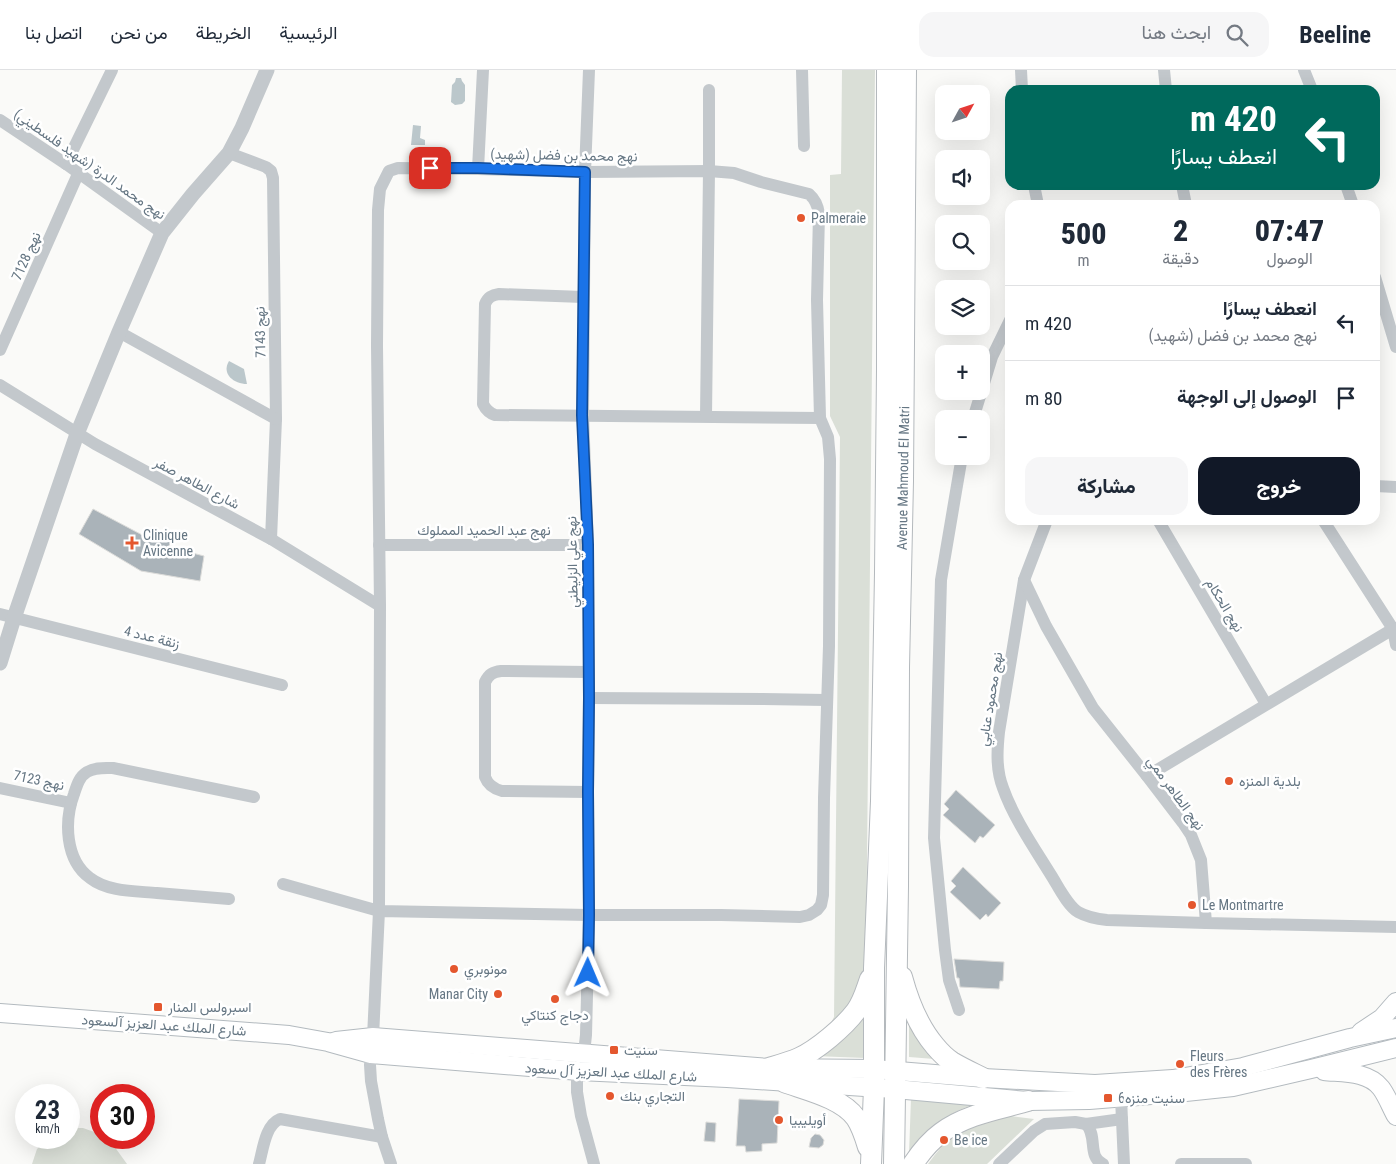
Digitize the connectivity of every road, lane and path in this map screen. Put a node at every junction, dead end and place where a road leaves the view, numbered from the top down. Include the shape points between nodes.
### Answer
1 (112, 70) edge
2 (267, 70) edge
3 (483, 70) edge
4 (589, 70) edge
5 (802, 70) edge
6 (887, 70) edge
7 (906, 70) edge
8 (1021, 70) edge
9 (1164, 70) edge
10 (1304, 70) edge
11 (1022, 85) edge
12 (1166, 85) edge
13 (1310, 85) edge
14 (709, 90) dead end
15 (0, 120) edge
16 (804, 146) dead end
17 (229, 153) junction
18 (66, 164) junction
19 (478, 168) junction
20 (710, 171) junction
21 (585, 172) junction
22 (78, 174) junction
23 (162, 233) junction
24 (1380, 294) edge
25 (583, 297) junction
26 (1005, 330) edge
27 (119, 332) junction
28 (1396, 347) edge
29 (0, 350) edge
30 (0, 385) edge
31 (976, 410) edge
32 (582, 415) junction
33 (706, 416) junction
34 (820, 418) junction
35 (276, 419) junction
36 (77, 434) junction
37 (960, 465) edge
38 (1380, 486) edge
39 (1396, 487) edge
40 (1045, 525) edge
41 (1161, 525) edge
42 (1327, 525) edge
43 (271, 539) junction
44 (379, 545) junction
45 (588, 545) junction
46 (1024, 580) junction
47 (380, 606) junction
48 (7, 616) edge
49 (1395, 629) edge
50 (1396, 645) edge
51 (0, 663) edge
52 (588, 672) junction
53 (282, 685) dead end
54 (589, 698) junction
55 (826, 700) junction
56 (1266, 704) junction
57 (1147, 776) junction
58 (0, 788) edge
59 (588, 792) junction
60 (254, 797) dead end
61 (71, 803) junction
62 (284, 884) dead end
63 (229, 899) dead end
64 (379, 911) junction
65 (589, 915) junction
66 (1206, 923) junction
67 (1396, 926) edge
68 (897, 959) junction
69 (874, 968) junction
70 (1396, 1002) edge
71 (959, 1010) dead end
72 (0, 1014) edge
73 (1396, 1028) edge
74 (373, 1037) junction
75 (1350, 1038) junction
76 (328, 1042) junction
77 (1396, 1048) edge
78 (584, 1053) junction
79 (371, 1054) junction
80 (769, 1068) junction
81 (1311, 1070) junction
82 (578, 1071) junction
83 (874, 1078) junction
84 (983, 1078) junction
85 (895, 1080) junction
86 (784, 1082) junction
87 (1121, 1098) junction
88 (1028, 1101) junction
89 (1396, 1116) edge
90 (1122, 1119) junction
91 (1086, 1124) junction
92 (382, 1137) junction
93 (871, 1160) edge
94 (259, 1164) edge
95 (391, 1164) edge
96 (594, 1164) edge
97 (894, 1164) edge
98 (913, 1164) edge
99 (999, 1164) edge
100 (1103, 1164) edge
101 (1124, 1164) edge
102 (1181, 1164) edge
103 (1246, 1164) edge

1 - 18 street
2 - 17 street
3 - 19 street
4 - 21 street, نهج علي الزليطني
5 - 16 street
6 - 69 highway, Avenue Mahmoud El Matri via 882,752
7 - 68 highway, Avenue Mahmoud El Matri
8 - 11 street
9 - 12 street
10 - 13 street
14 - 20 street
15 - 18 street, نهج محمد الدرة (شهيد فلسطيني)
17 - 23 street
17 - 35 street, نهج 7143 via 266,167 273,178
18 - 22 street, نهج محمد الدرة (شهيد فلسطيني)
19 - 21 street, نهج محمد بن فضل (شهيد)
19 - 44 street, نهج محمد بن فضل (شهيد) via 398,168 389,171 380,189 377,346
20 - 21 street, نهج محمد بن فضل (شهيد)
20 - 33 street
20 - 34 street, نهج محمد بن فضل (شهيد) via 734,173 814,198 818,207
21 - 25 street, نهج علي الزليطني
22 - 23 street, نهج محمد الدرة (شهيد فلسطيني)
22 - 29 street, نهج 7128
23 - 27 street
24 - 28 street
25 - 32 street, نهج علي الزليطني
25 - 32 street via 494,294 487,300 483,404 495,415
26 - 31 street via 992,357
27 - 35 street
27 - 36 street
30 - 36 street, شارع الطاهر صفر
32 - 33 street
32 - 45 street, نهج علي الزليطني
33 - 34 street
34 - 55 street, نهج محمد بن فضل (شهيد) via 828,437 830,459
35 - 43 street, نهج 7143
36 - 43 street, شارع الطاهر صفر
36 - 48 street
37 - 71 street via 940,580 934,838 949,980
38 - 39 street
40 - 46 street, نهج محمود عنابي
41 - 56 street, نهج الحكام
42 - 49 street
43 - 47 street, شارع الطاهر صفر
44 - 45 street, نهج عبد الحميد المملوك
44 - 47 street
45 - 52 street, نهج علي الزليطني
46 - 57 street, نهج الطاهر ممي via 1093,708
46 - 66 street, نهج محمود عنابي via 997,750 1002,788 1013,811 1076,911 1091,918 1107,920
47 - 64 street
48 - 51 street
48 - 53 street, زنقة عدد 4
49 - 50 street
49 - 56 street
52 - 54 street, نهج علي الزليطني
52 - 59 street via 501,670 488,676 485,682 485,777 492,787 502,791
54 - 55 street
54 - 59 street, نهج علي الزليطني
55 - 65 street, نهج محمد بن فضل (شهيد) via 824,895 817,910 800,917
56 - 57 street
57 - 66 street, نهج الطاهر ممي via 1183,823 1196,847 1201,860
58 - 61 street, نهج 7123
59 - 65 street, نهج علي الزليطني
60 - 61 street via 101,767 88,771 79,779
61 - 63 street via 68,824 74,860 80,870 94,881 128,890
62 - 64 street, نهج محمد بن فضل (شهيد)
64 - 65 street, نهج محمد بن فضل (شهيد)
64 - 74 street
65 - 78 street, نهج علي الزليطني
66 - 67 street
68 - 84 highway via 909,1002 928,1038 951,1062
68 - 85 highway, Avenue Mahmoud El Matri
69 - 80 highway via 860,1004 848,1020 805,1055
69 - 83 highway, Avenue Mahmoud El Matri
70 - 75 main road via 1382,1018
72 - 76 main road, شارع الملك عبد العزيز آلسعود via 245,1031
73 - 75 main road
74 - 76 main road, شارع الملك عبد العزيز آل سعود
74 - 78 main road, شارع الملك عبد العزيز آل سعود
74 - 79 street
75 - 84 main road via 1243,1067 1173,1079 1095,1084
76 - 79 main road, شارع الملك عبد العزيز آل سعود
77 - 81 main road
78 - 80 main road, شارع الملك عبد العزيز آل سعود
78 - 82 street, نهج علي الزليطني
79 - 82 main road, شارع الملك عبد العزيز آل سعود
79 - 92 street via 371,1081
80 - 83 main road, شارع الملك عبد العزيز آل سعود
81 - 87 main road via 1233,1087
81 - 89 main road via 1355,1074 1374,1081
82 - 86 main road, شارع الملك عبد العزيز آل سعود
82 - 96 street, نهج علي الزليطني via 581,1116
83 - 85 main road, شارع الملك عبد العزيز آل سعود
83 - 86 main road, شارع الملك عبد العزيز آل سعود
83 - 93 highway, Avenue Mahmoud El Matri
84 - 85 main road
85 - 88 main road
85 - 97 highway, Avenue Mahmoud El Matri
86 - 93 highway via 828,1098 851,1113 861,1127
87 - 88 main road
87 - 90 street
88 - 98 highway via 955,1124 931,1142
90 - 91 street
90 - 101 street
91 - 99 street via 1045,1124
91 - 100 street via 1092,1132 1095,1157
92 - 94 street via 280,1119 268,1131
92 - 95 street
102 - 103 street

